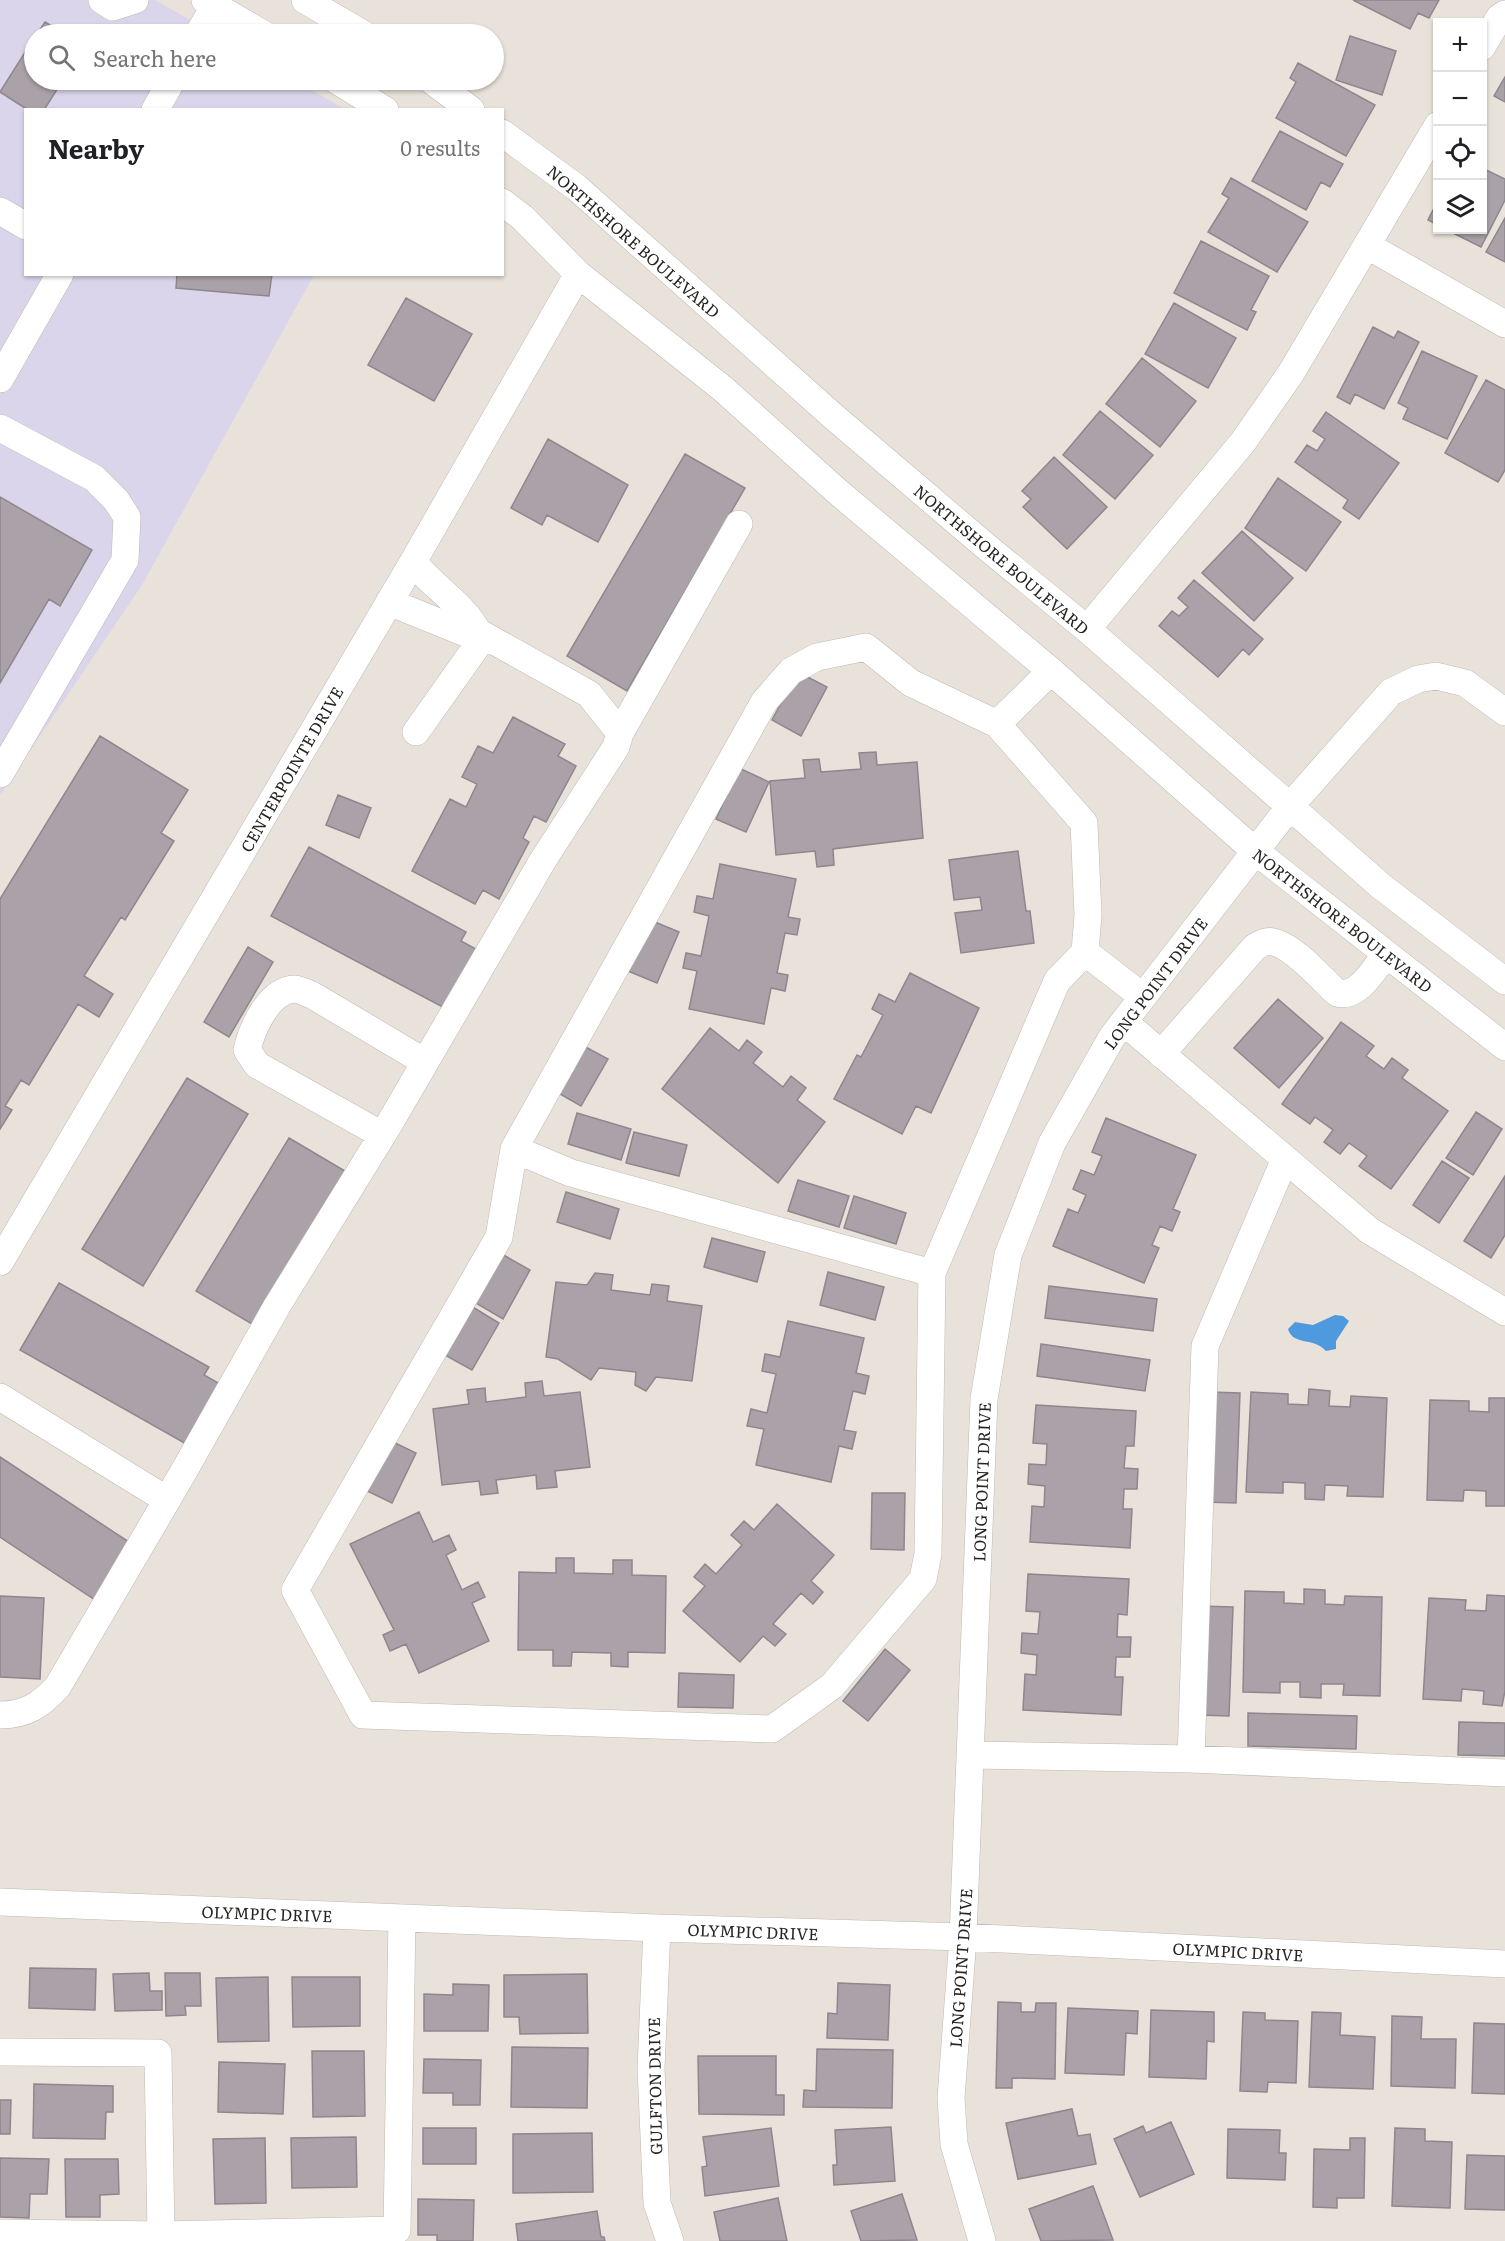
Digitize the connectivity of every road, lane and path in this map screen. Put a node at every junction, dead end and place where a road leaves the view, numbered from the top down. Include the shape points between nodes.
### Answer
1 (102, 0) edge
2 (135, 0) edge
3 (305, 0) edge
4 (210, 3) edge
5 (1505, 14) edge
6 (202, 24) edge
7 (246, 24) edge
8 (346, 24) edge
9 (1487, 38) edge
10 (166, 90) edge
11 (352, 90) edge
12 (444, 90) edge
13 (156, 108) edge
14 (381, 108) edge
15 (468, 108) edge
16 (1436, 126) edge
17 (504, 134) edge
18 (504, 204) edge
19 (0, 211) edge
20 (24, 225) edge
21 (1368, 246) junction
22 (578, 273) junction
23 (59, 276) edge
24 (1505, 324) edge
25 (0, 379) edge
26 (0, 428) edge
27 (739, 524) dead end
28 (413, 562) junction
29 (389, 602) junction
30 (1087, 629) junction
31 (481, 634) junction
32 (1051, 671) junction
33 (1505, 712) edge
34 (997, 724) junction
35 (416, 732) dead end
36 (620, 734) junction
37 (0, 774) edge
38 (1290, 805) junction
39 (1255, 851) junction
40 (1085, 952) junction
41 (1386, 954) junction
42 (1505, 981) edge
43 (1143, 997) junction
44 (1124, 1022) junction
45 (1505, 1047) edge
46 (1161, 1054) junction
47 (424, 1062) junction
48 (382, 1135) junction
49 (514, 1149) junction
50 (1285, 1159) junction
51 (0, 1262) edge
52 (932, 1274) junction
53 (1505, 1312) edge
54 (0, 1397) edge
55 (167, 1500) junction
56 (0, 1714) edge
57 (971, 1755) junction
58 (1191, 1759) junction
59 (1505, 1773) edge
60 (0, 1902) edge
61 (402, 1918) junction
62 (657, 1928) junction
63 (963, 1937) junction
64 (1505, 1964) edge
65 (0, 2052) edge
66 (0, 2233) edge
67 (161, 2235) junction
68 (670, 2241) edge
69 (982, 2241) edge

1 - 2 street via 113,7
3 - 8 street
4 - 6 street
4 - 7 street
5 - 9 street
10 - 13 street
11 - 14 street
12 - 15 street
16 - 21 street
17 - 30 street, NORTHSHORE BOULEVARD via 576,188 834,417
18 - 22 street, NORTHSHORE BOULEVARD
19 - 20 street
21 - 24 street
21 - 30 street via 1291,373 1243,442
22 - 28 street, CENTERPOINTE DRIVE
22 - 32 street, NORTHSHORE BOULEVARD via 722,388 838,492
23 - 25 street
26 - 37 street via 94,478 127,517 125,560
27 - 36 street
28 - 29 street, CENTERPOINTE DRIVE
28 - 31 street via 429,582 472,620
29 - 31 street via 463,632
29 - 51 street, CENTERPOINTE DRIVE
30 - 38 street, NORTHSHORE BOULEVARD
31 - 35 street
31 - 36 street via 589,694
32 - 34 street
32 - 39 street, NORTHSHORE BOULEVARD
33 - 38 street, LONG POINT DRIVE via 1465,683 1436,676 1418,679 1391,692
34 - 40 street via 1084,823 1088,915
34 - 49 street via 911,683 866,647 817,657 791,671 764,702
36 - 47 street via 616,747 549,851
38 - 39 street, LONG POINT DRIVE
38 - 42 street, NORTHSHORE BOULEVARD via 1382,886
39 - 41 street, NORTHSHORE BOULEVARD
39 - 43 street, LONG POINT DRIVE
40 - 43 street
40 - 52 street via 1057,981
41 - 45 street, NORTHSHORE BOULEVARD
41 - 46 street via 1354,992 1345,995 1337,993 1283,945 1263,942 1255,946
43 - 44 street, LONG POINT DRIVE
44 - 46 street
44 - 57 street, LONG POINT DRIVE via 1052,1143 1008,1256 984,1399
46 - 50 street
47 - 48 street
47 - 48 street via 312,995 294,989 275,996 252,1031 247,1050 257,1065
48 - 55 street via 277,1306
49 - 52 street via 571,1173
49 - 52 street via 499,1237 295,1590 363,1715 772,1729 832,1686 923,1579 928,1554
50 - 53 street via 1370,1231
50 - 58 street via 1205,1346
54 - 55 street
55 - 56 street via 58,1686 44,1702 28,1711
57 - 58 street
57 - 63 street, LONG POINT DRIVE
58 - 59 street
60 - 61 street, OLYMPIC DRIVE
61 - 62 street, OLYMPIC DRIVE
61 - 67 street via 397,2230
62 - 63 street, OLYMPIC DRIVE
62 - 68 street, GULFTON DRIVE via 651,2069 657,2203
63 - 64 street, OLYMPIC DRIVE
63 - 69 street, LONG POINT DRIVE via 951,2098 954,2144
65 - 67 street via 158,2053
66 - 67 street

